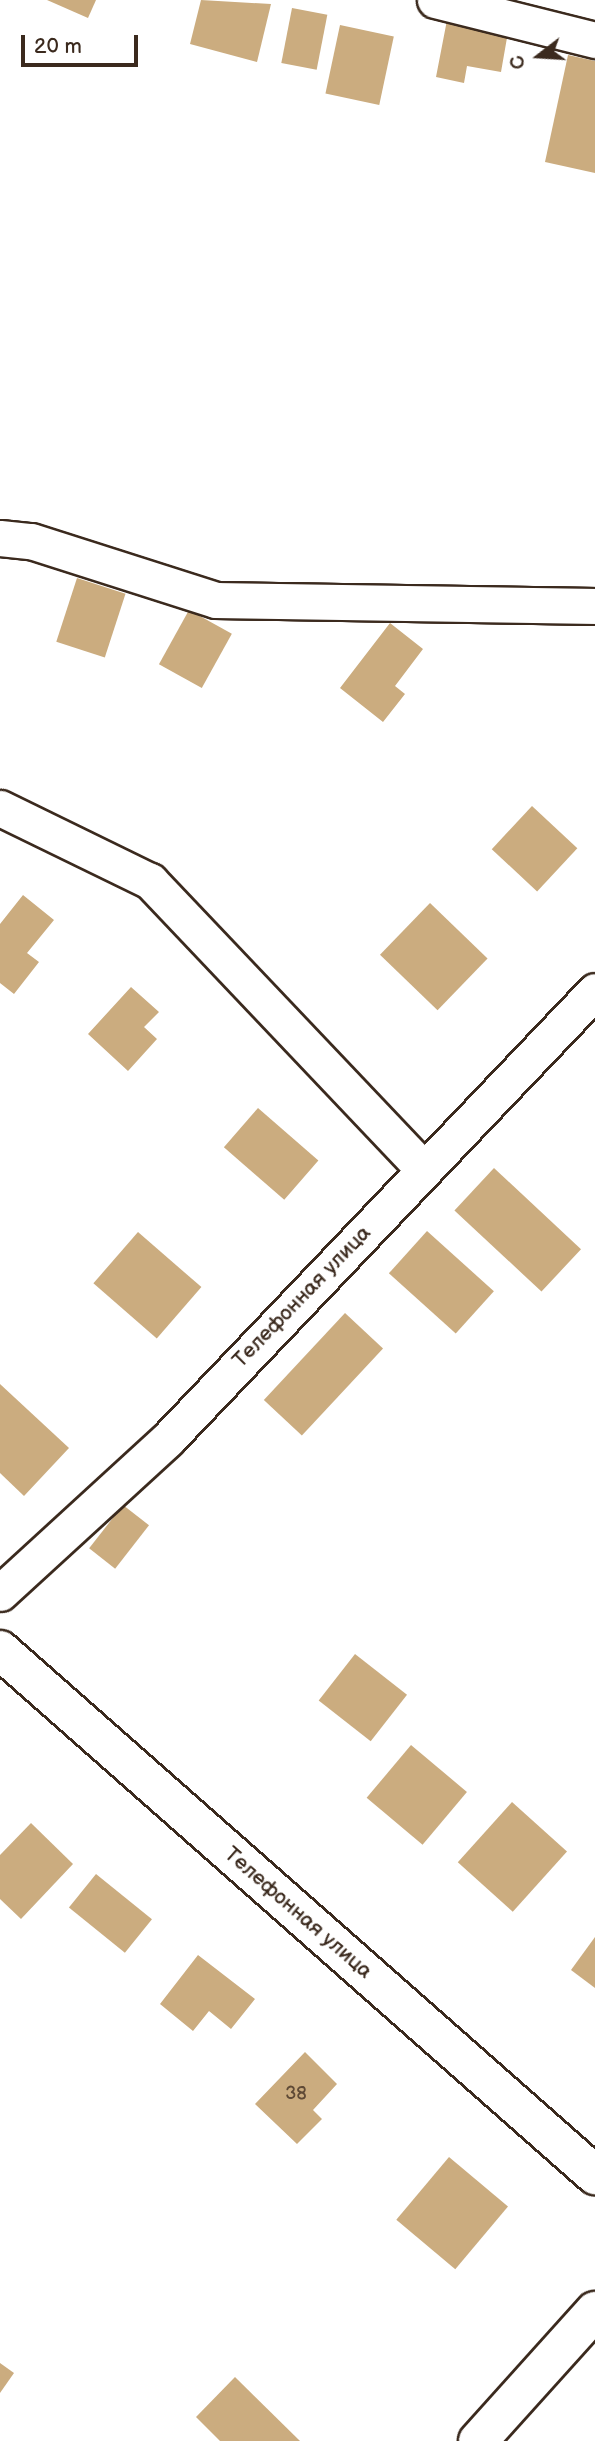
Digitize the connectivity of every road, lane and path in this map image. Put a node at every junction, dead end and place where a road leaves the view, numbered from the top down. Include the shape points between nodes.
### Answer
1 (435, 0) edge
2 (595, 40) edge
3 (0, 538) edge
4 (595, 606) edge
5 (0, 808) edge
6 (595, 991) edge
7 (424, 1170) junction
8 (0, 1593) edge
9 (0, 1650) edge
10 (595, 2175) edge
11 (595, 2311) edge
12 (478, 2441) edge

1 - 2 street
3 - 4 street via 31,541 216,600
5 - 7 street via 150,881
6 - 7 street, Телефонная улица
7 - 8 street, Телефонная улица via 167,1440
9 - 10 street, Телефонная улица
11 - 12 street

